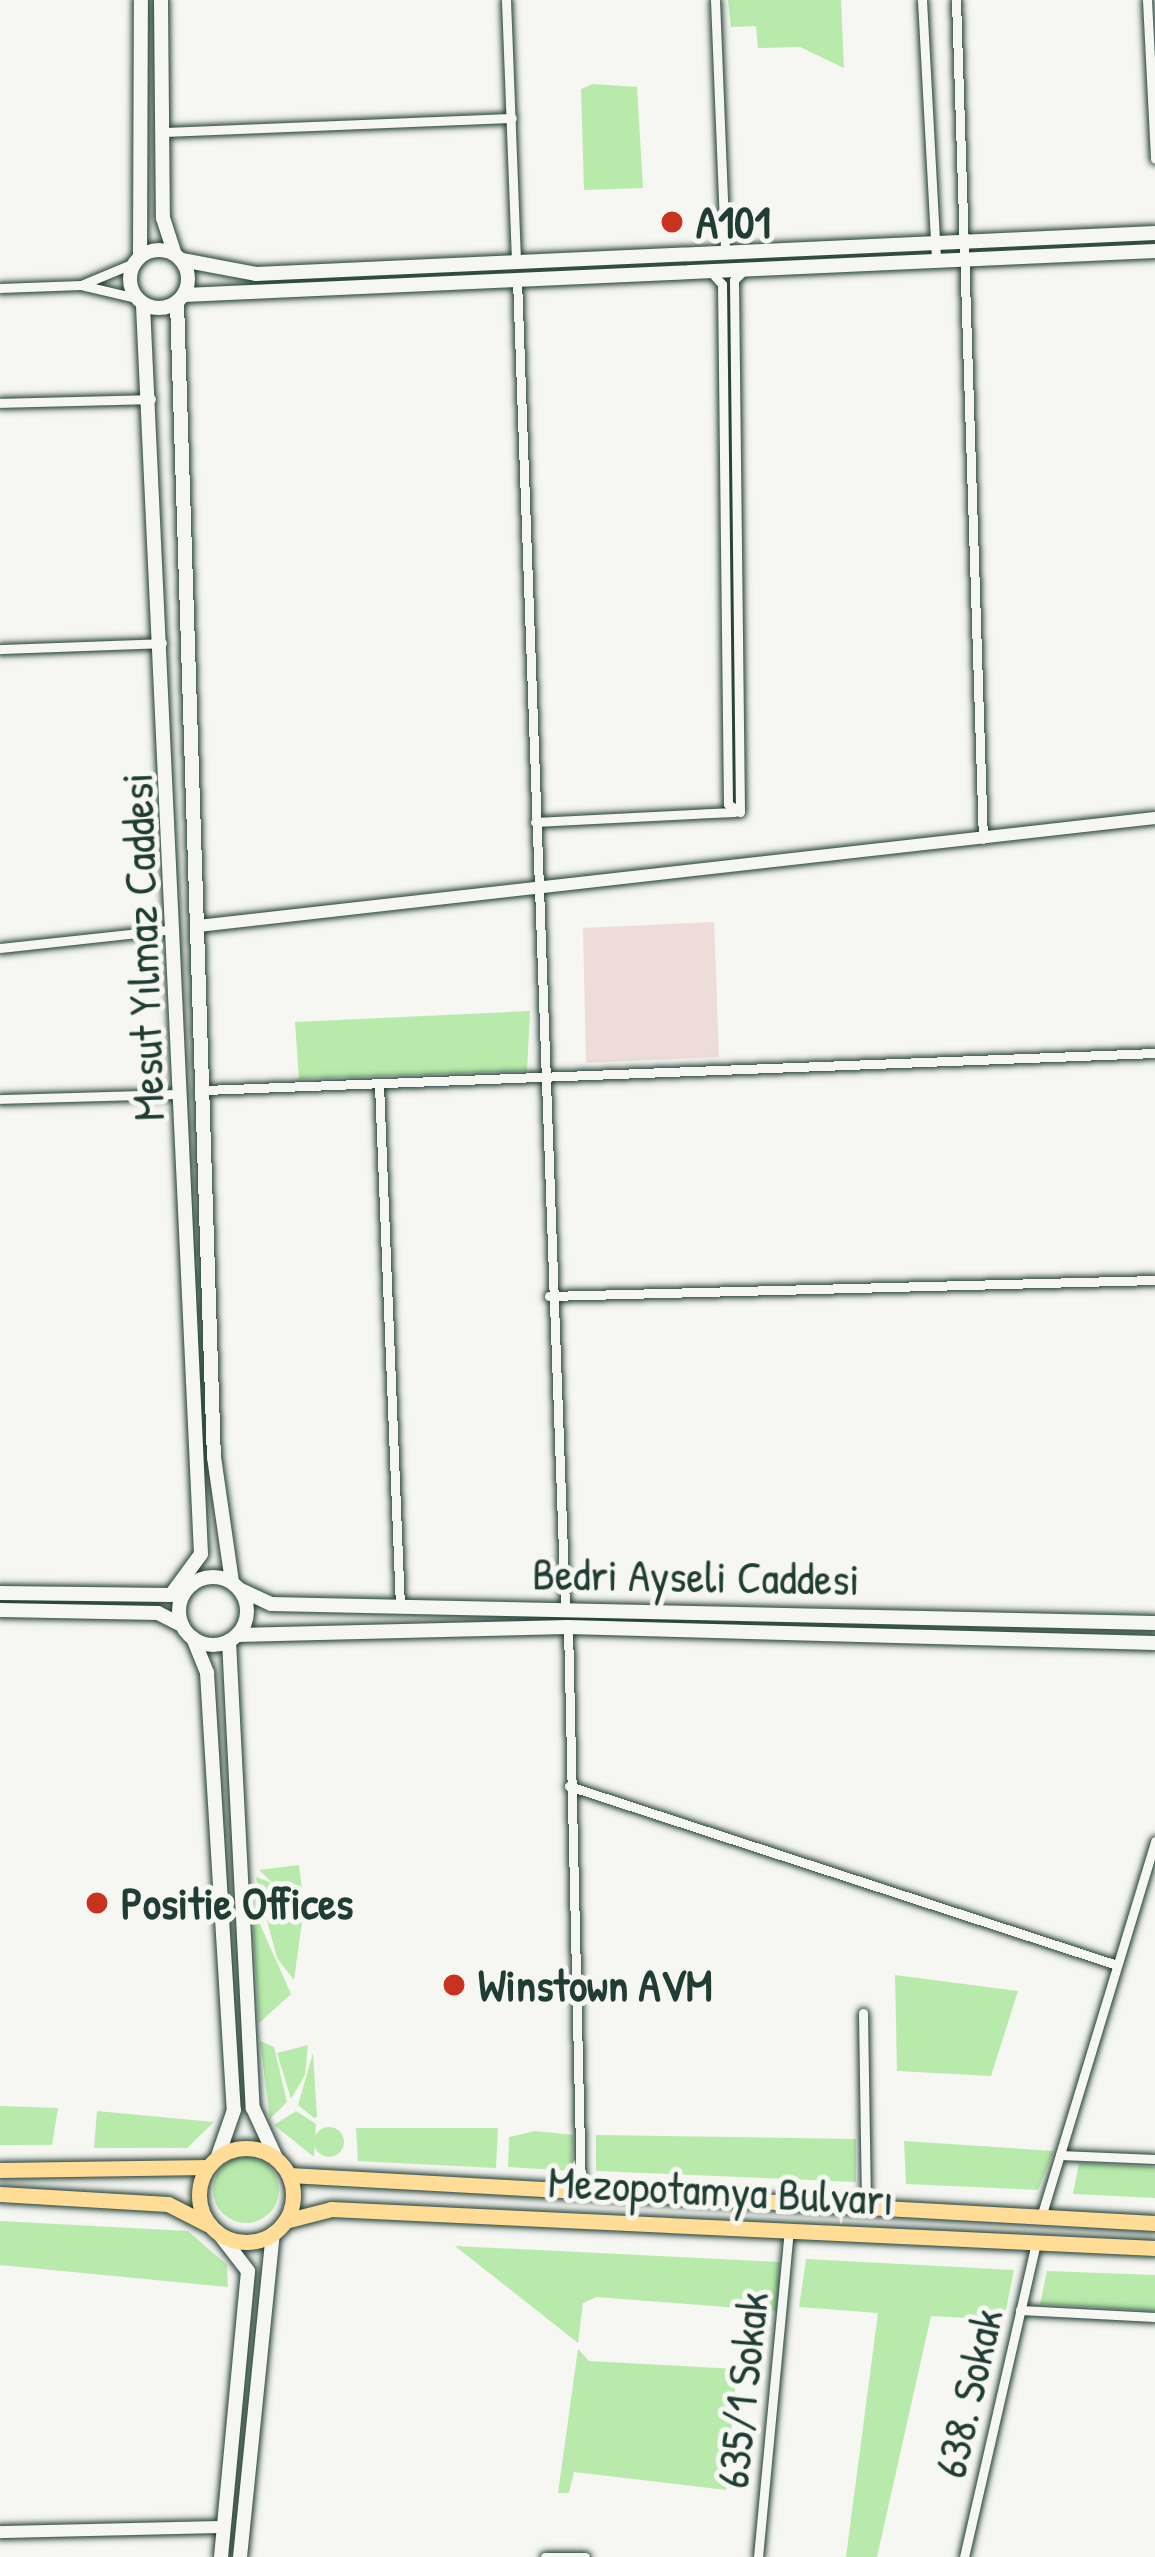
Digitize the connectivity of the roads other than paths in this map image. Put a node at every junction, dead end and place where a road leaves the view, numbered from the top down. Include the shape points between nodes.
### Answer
1 (141, 0) edge
2 (161, 0) edge
3 (506, 0) edge
4 (715, 0) edge
5 (922, 0) edge
6 (956, 0) edge
7 (1147, 0) edge
8 (512, 118) junction
9 (163, 132) junction
10 (1155, 159) edge
11 (1155, 233) edge
12 (962, 239) junction
13 (935, 241) junction
14 (1155, 251) edge
15 (725, 254) junction
16 (178, 257) junction
17 (137, 259) junction
18 (964, 259) junction
19 (936, 260) junction
20 (517, 271) junction
21 (712, 272) junction
22 (742, 272) junction
23 (81, 285) junction
24 (0, 288) edge
25 (181, 298) junction
26 (139, 301) junction
27 (154, 399) junction
28 (0, 403) edge
29 (164, 643) junction
30 (0, 650) edge
31 (735, 812) junction
32 (1155, 818) edge
33 (535, 822) junction
34 (982, 839) junction
35 (536, 893) junction
36 (198, 926) junction
37 (179, 928) junction
38 (0, 948) edge
39 (1155, 1053) edge
40 (544, 1078) junction
41 (379, 1084) junction
42 (205, 1090) junction
43 (184, 1094) junction
44 (0, 1100) edge
45 (1155, 1280) edge
46 (549, 1296) junction
47 (235, 1585) junction
48 (188, 1586) junction
49 (0, 1593) edge
50 (400, 1606) junction
51 (565, 1609) junction
52 (0, 1610) edge
53 (1155, 1623) edge
54 (568, 1627) junction
55 (188, 1631) junction
56 (233, 1638) junction
57 (1155, 1643) edge
58 (569, 1786) junction
59 (1155, 1841) edge
60 (1117, 1965) junction
61 (862, 2013) dead end
62 (1060, 2155) junction
63 (276, 2158) junction
64 (1155, 2159) edge
65 (212, 2161) junction
66 (0, 2170) edge
67 (289, 2175) junction
68 (0, 2194) edge
69 (580, 2195) junction
70 (866, 2209) junction
71 (1041, 2217) junction
72 (285, 2221) junction
73 (1155, 2223) edge
74 (789, 2229) junction
75 (215, 2230) junction
76 (272, 2234) junction
77 (1036, 2243) junction
78 (1155, 2248) edge
79 (1020, 2310) junction
80 (1155, 2317) edge
81 (224, 2527) junction
82 (0, 2532) edge
83 (567, 2554) edge
84 (221, 2557) edge
85 (240, 2557) edge
86 (545, 2557) edge
87 (585, 2557) edge
88 (758, 2557) edge
89 (964, 2557) edge

1 - 17 main road
2 - 9 main road
3 - 8 street
4 - 15 street
5 - 13 street
6 - 12 street
7 - 10 street
8 - 9 street
8 - 20 street
9 - 16 main road
11 - 12 main road
12 - 13 main road
12 - 18 street
13 - 15 main road
13 - 19 street
14 - 18 main road
15 - 20 main road
16 - 17 main road
16 - 20 main road via 256,274
16 - 25 main road, Mesut Yılmaz Caddesi
17 - 23 street
17 - 26 main road, Mesut Yılmaz Caddesi
18 - 19 main road
18 - 34 street
19 - 22 main road
20 - 21 main road
20 - 25 main road
20 - 33 street
21 - 22 main road
21 - 31 street via 722,284
22 - 31 street via 734,280 744,810
23 - 24 street
23 - 26 street
25 - 26 main road
25 - 36 main road, Mesut Yılmaz Caddesi
26 - 27 main road, Mesut Yılmaz Caddesi
27 - 28 street
27 - 29 main road, Mesut Yılmaz Caddesi
29 - 30 street
29 - 37 main road, Mesut Yılmaz Caddesi
31 - 33 street
32 - 34 street
33 - 35 street
34 - 35 street
35 - 36 street
35 - 40 street
36 - 42 main road, Mesut Yılmaz Caddesi
37 - 38 street
37 - 43 main road, Mesut Yılmaz Caddesi
39 - 40 street
40 - 41 street
40 - 46 street
41 - 42 street
41 - 50 street
42 - 47 main road, Mesut Yılmaz Caddesi via 214,1457
43 - 44 street
43 - 48 main road, Mesut Yılmaz Caddesi via 201,1540
45 - 46 street
46 - 51 street
47 - 48 main road
47 - 50 main road, Bedri Ayseli Caddesi via 271,1604
47 - 56 main road, Mesut Yılmaz Caddesi via 247,1607
48 - 49 main road via 151,1598
48 - 55 main road, Mesut Yılmaz Caddesi
50 - 51 main road, Bedri Ayseli Caddesi
51 - 53 main road, Bedri Ayseli Caddesi
52 - 55 main road via 158,1613
54 - 56 main road, Bedri Ayseli Caddesi
54 - 57 main road, Bedri Ayseli Caddesi
54 - 58 street
55 - 56 main road, Bedri Ayseli Caddesi
55 - 65 main road via 207,1673 234,2110
56 - 63 main road via 253,2108
58 - 60 street
58 - 69 street
59 - 60 street
60 - 62 street
61 - 70 street
62 - 64 street
62 - 71 street
63 - 65 main road via 248,2147
63 - 67 main road
65 - 66 main road
65 - 75 main road via 198,2197
67 - 69 main road, Mezopotamya Bulvarı
67 - 72 main road
68 - 75 main road via 168,2204
69 - 70 main road, Mezopotamya Bulvarı
70 - 71 main road, Mezopotamya Bulvarı
71 - 73 main road, Mezopotamya Bulvarı
72 - 74 main road, Mezopotamya Bulvarı via 331,2209
72 - 76 main road
74 - 77 main road, Mezopotamya Bulvarı
74 - 88 street, 635/1 Sokak
75 - 76 main road
75 - 81 main road via 248,2271
76 - 85 main road
77 - 78 main road, Mezopotamya Bulvarı
77 - 79 street, 638. Sokak
79 - 80 street
79 - 89 street, 638. Sokak
81 - 82 street
81 - 84 main road
83 - 86 street
83 - 87 street

